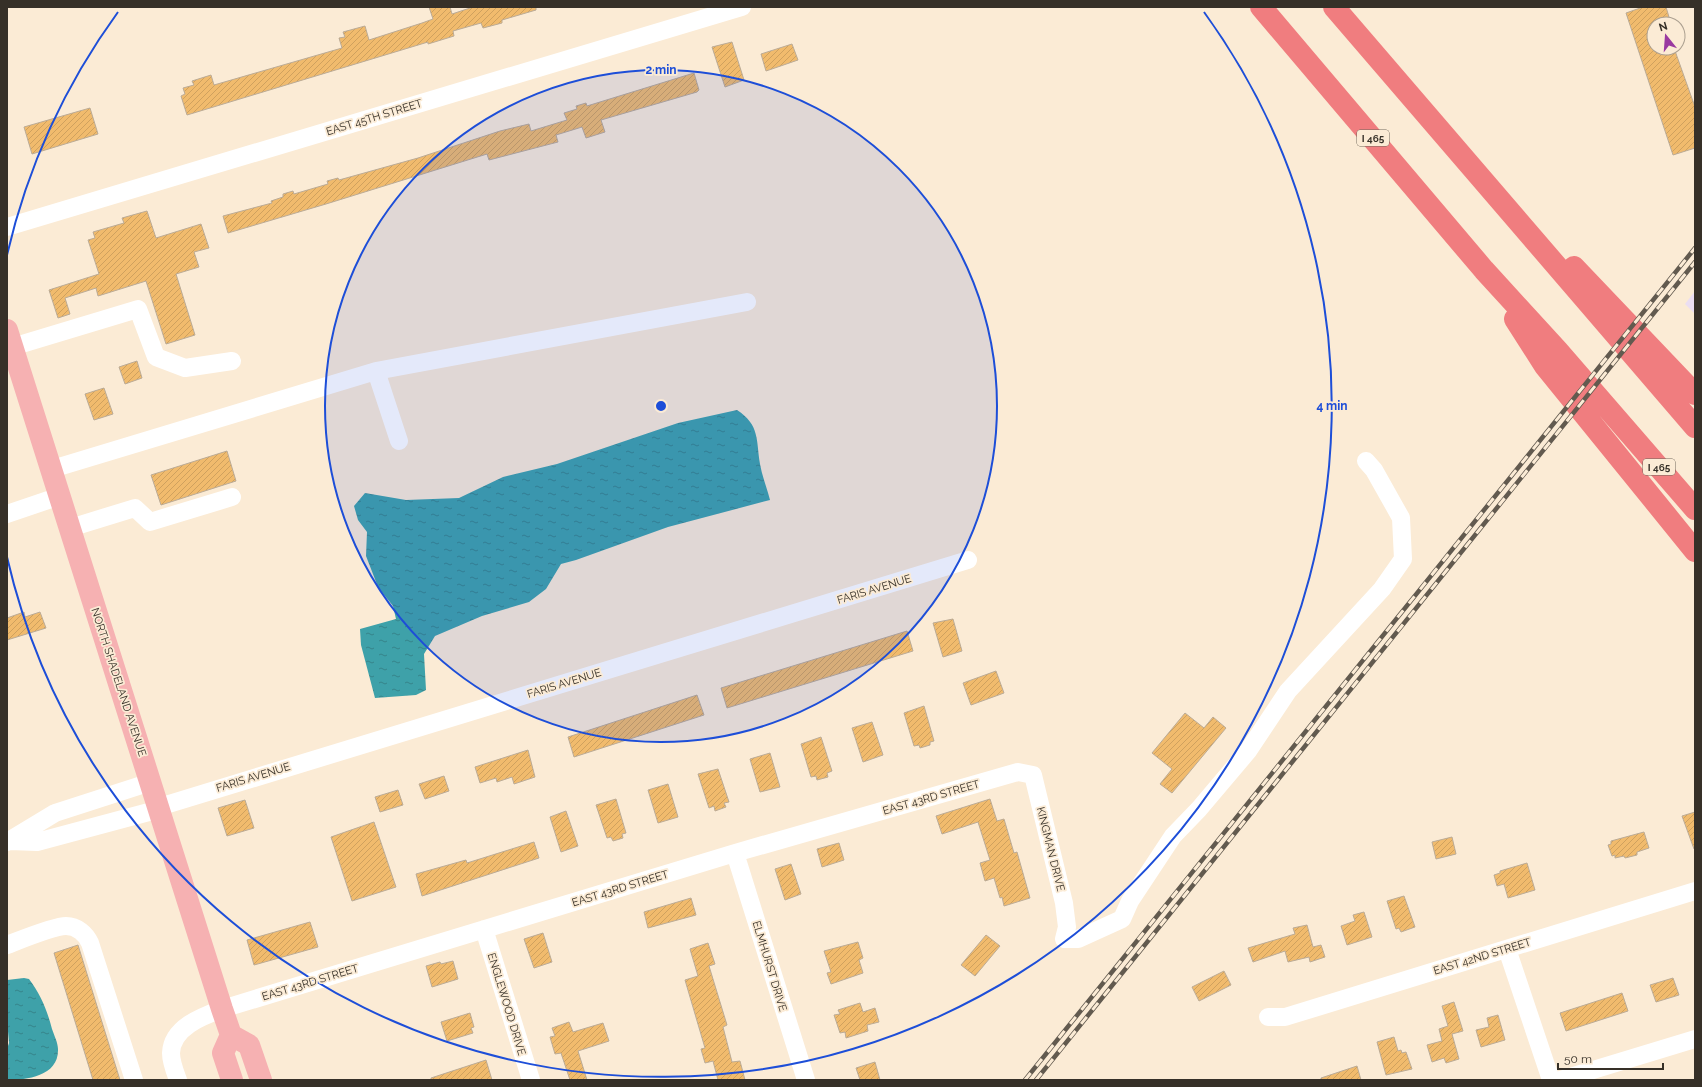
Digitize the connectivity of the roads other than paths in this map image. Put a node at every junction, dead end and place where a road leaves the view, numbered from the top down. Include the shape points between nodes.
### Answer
1 (742, 7) edge
2 (1261, 7) edge
3 (1334, 7) edge
4 (7, 227) edge
5 (748, 302) dead end
6 (10, 338) edge
7 (1552, 358) junction
8 (232, 361) dead end
9 (376, 371) junction
10 (1663, 374) junction
11 (1695, 394) edge
12 (1695, 427) edge
13 (399, 440) dead end
14 (1366, 461) dead end
15 (52, 469) junction
16 (60, 496) junction
17 (232, 497) dead end
18 (1695, 509) edge
19 (7, 514) edge
20 (70, 528) junction
21 (1695, 552) edge
22 (968, 560) dead end
23 (1018, 772) joint
24 (151, 782) junction
25 (160, 808) junction
26 (8, 841) edge
27 (735, 853) junction
28 (1695, 891) edge
29 (484, 929) junction
30 (7, 945) edge
31 (1507, 949) junction
32 (222, 1009) junction
33 (1268, 1017) dead end
34 (231, 1035) junction
35 (1695, 1039) edge
36 (134, 1080) edge
37 (178, 1080) edge
38 (232, 1080) edge
39 (261, 1080) edge
40 (531, 1080) edge
41 (806, 1080) edge
42 (1551, 1080) edge
43 (1560, 1080) edge

1 - 4 street, EAST 45TH STREET
2 - 7 highway, I 465 via 1484,270
3 - 10 highway via 1454,146
5 - 9 street
6 - 8 street via 138,310 156,357 185,368
6 - 15 main road, NORTH SHADELAND AVENUE
7 - 18 highway, I 465 via 1623,425
7 - 21 highway via 1607,444
9 - 13 street
9 - 15 street
10 - 11 highway
10 - 12 highway
14 - 23 street, KINGMAN DRIVE via 1374,470 1401,518 1403,559 1382,589 1288,692 1248,751 1199,809 1172,836 1130,901 1122,919 1078,939 1064,939 1067,927 1064,903 1033,775
15 - 16 main road, NORTH SHADELAND AVENUE
16 - 19 street
16 - 20 main road, NORTH SHADELAND AVENUE
17 - 20 street via 150,522 135,508
20 - 24 main road, NORTH SHADELAND AVENUE
22 - 25 street, FARIS AVENUE
23 - 27 street, EAST 43RD STREET
24 - 25 main road, NORTH SHADELAND AVENUE
24 - 26 street, FARIS AVENUE via 55,813
25 - 26 street, FARIS AVENUE via 37,842
25 - 32 main road, NORTH SHADELAND AVENUE
27 - 29 street, EAST 43RD STREET
27 - 41 street, ELMHURST DRIVE
28 - 31 street, EAST 42ND STREET
29 - 32 street, EAST 43RD STREET
29 - 40 street, ENGLEWOOD DRIVE
30 - 36 street via 66,926 83,933 90,943
31 - 33 street, EAST 42ND STREET via 1286,1017
31 - 42 street
32 - 34 main road, NORTH SHADELAND AVENUE
32 - 37 street via 188,1024 180,1033 171,1052
34 - 38 main road via 223,1053
34 - 39 main road via 250,1045
35 - 43 street

